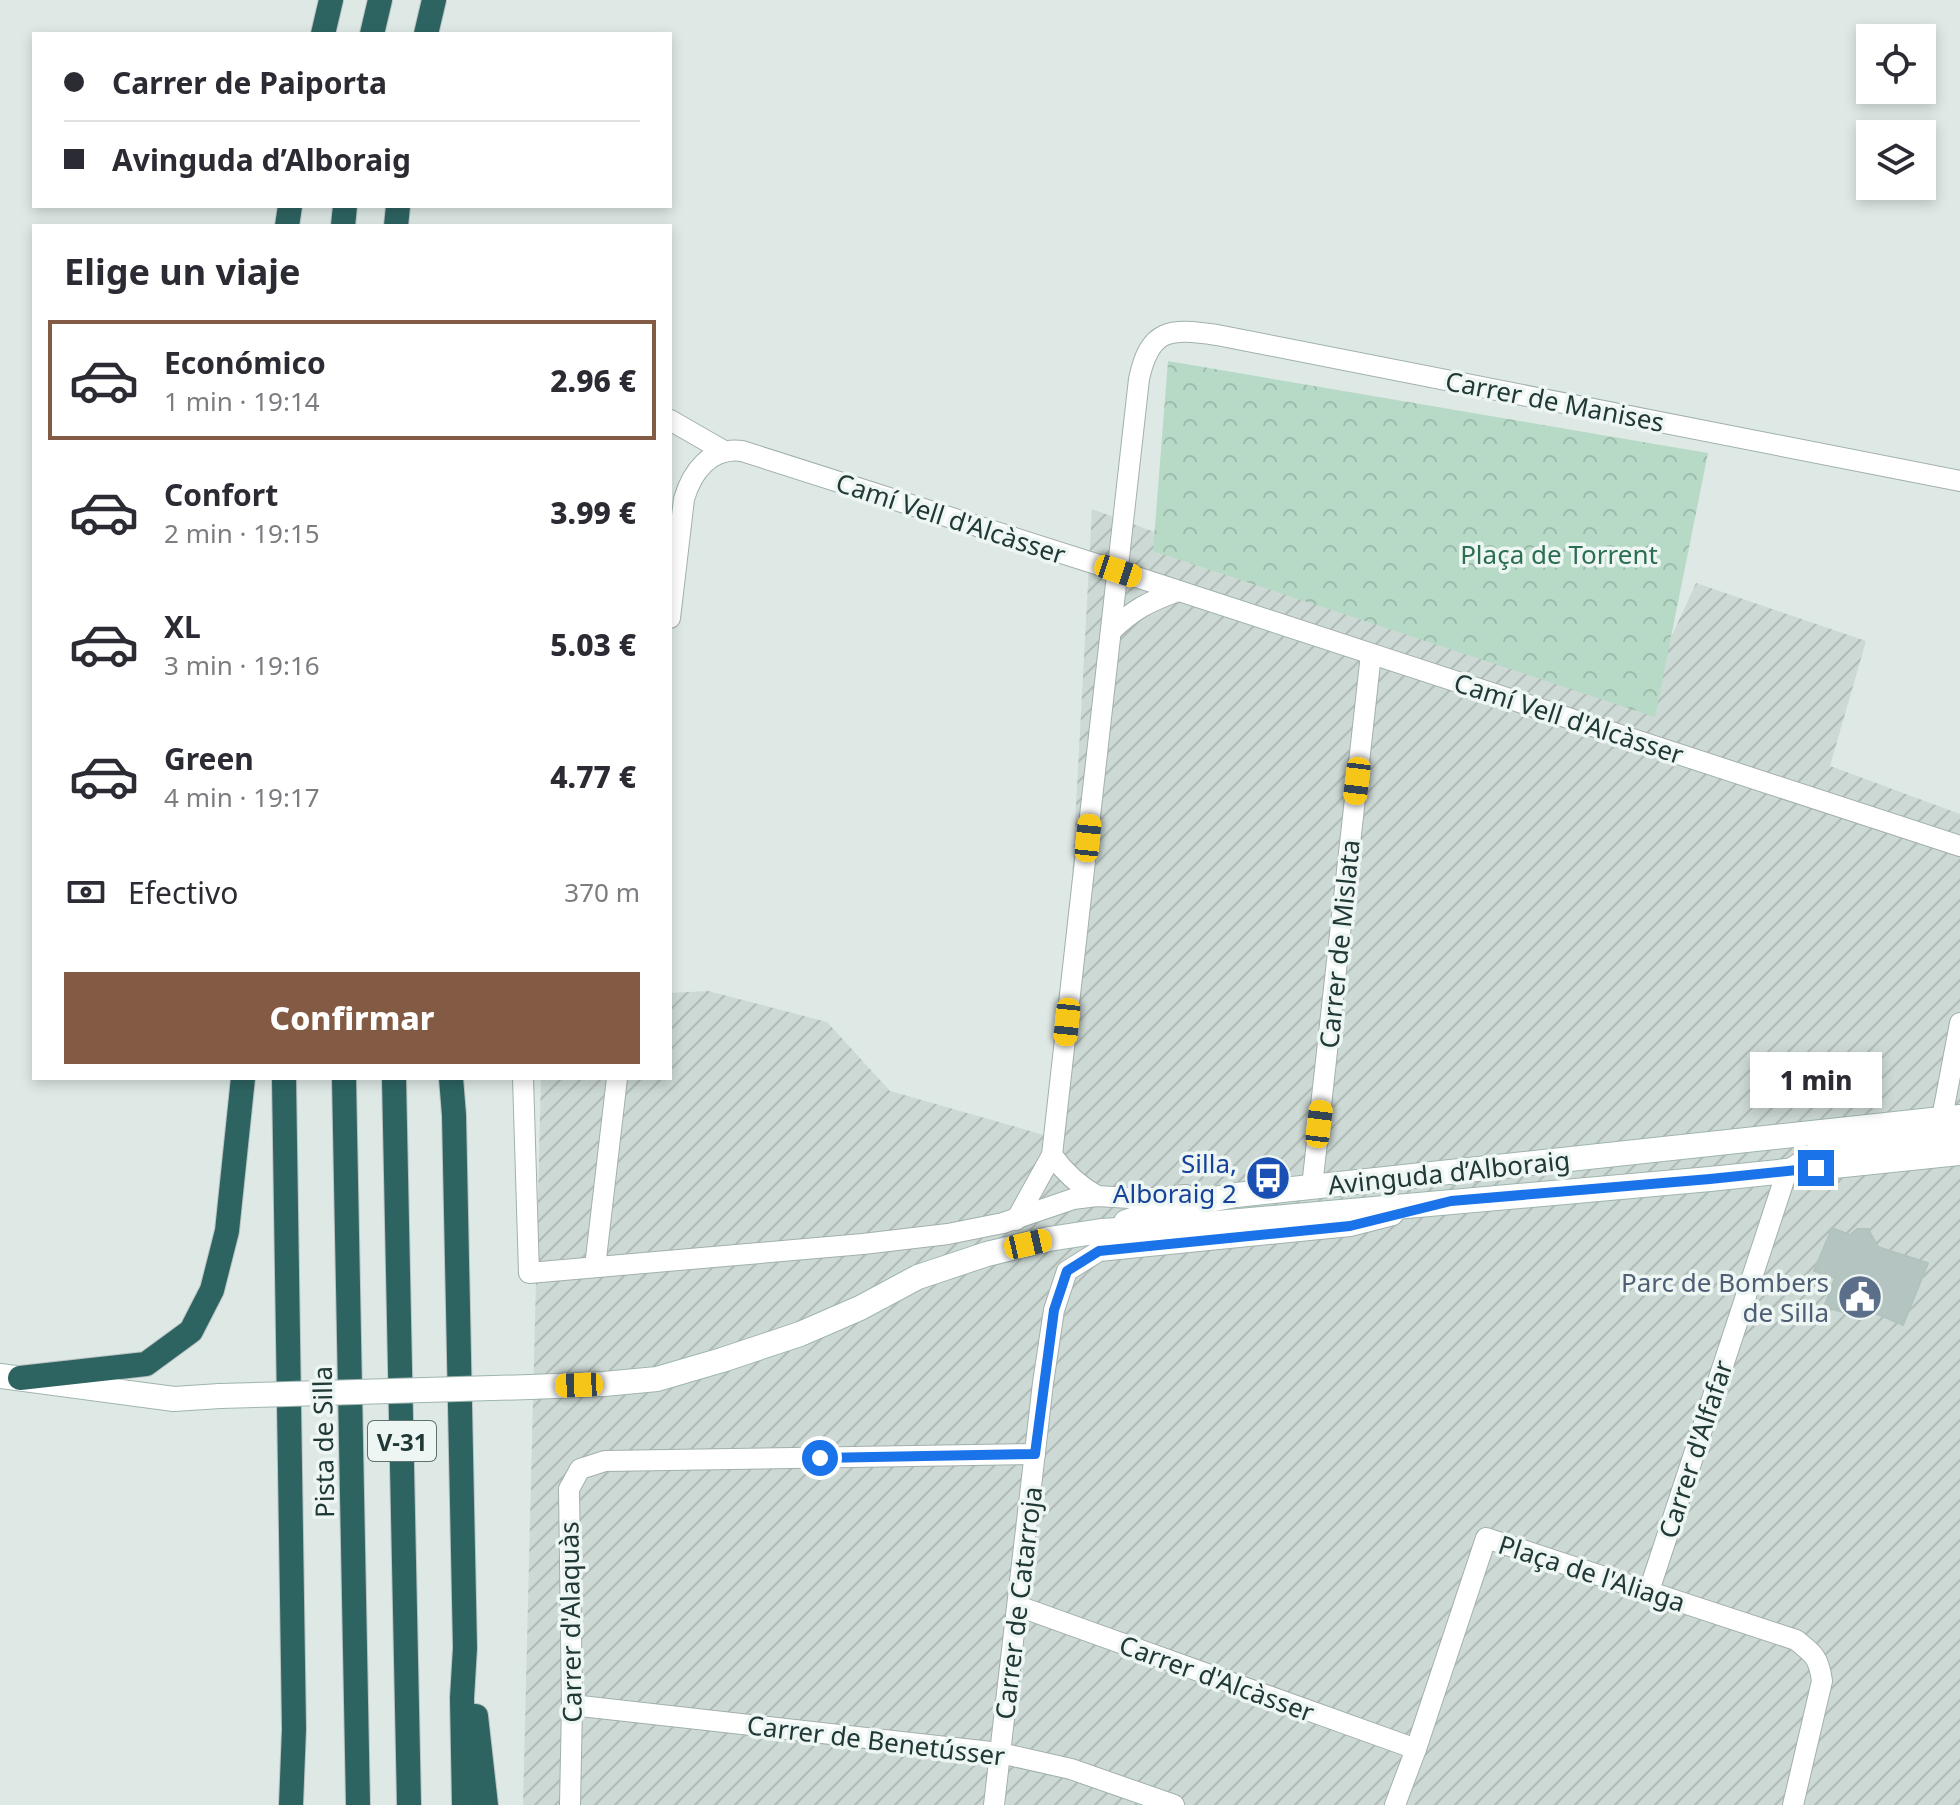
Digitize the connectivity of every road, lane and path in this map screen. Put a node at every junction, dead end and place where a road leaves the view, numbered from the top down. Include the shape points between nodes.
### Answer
1 (331, 0) edge
2 (380, 0) edge
3 (434, 0) edge
4 (323, 32) edge
5 (372, 32) edge
6 (426, 32) edge
7 (672, 421) edge
8 (724, 451) junction
9 (1960, 481) edge
10 (1118, 571) junction
11 (1178, 591) junction
12 (672, 601) edge
13 (1111, 631) junction
14 (1371, 654) junction
15 (1960, 846) edge
16 (1960, 1023) edge
17 (243, 1080) edge
18 (284, 1080) edge
19 (344, 1080) edge
20 (394, 1080) edge
21 (451, 1080) edge
22 (523, 1080) edge
23 (617, 1080) edge
24 (1954, 1123) edge
25 (1960, 1153) edge
26 (1052, 1155) junction
27 (1787, 1171) junction
28 (1312, 1187) junction
29 (1270, 1192) junction
30 (1097, 1196) junction
31 (1451, 1201) junction
32 (1016, 1220) junction
33 (1101, 1231) junction
34 (595, 1267) junction
35 (10, 1377) edge
36 (1035, 1454) junction
37 (1649, 1591) junction
38 (1018, 1606) junction
39 (465, 1648) junction
40 (572, 1705) junction
41 (1416, 1749) junction
42 (1000, 1753) junction
43 (291, 1805) edge
44 (358, 1805) edge
45 (409, 1805) edge
46 (464, 1805) edge
47 (486, 1805) edge
48 (570, 1805) edge
49 (994, 1805) edge
50 (1174, 1805) edge
51 (1395, 1805) edge
52 (1793, 1805) edge

1 - 4 highway
2 - 5 highway
3 - 6 highway
7 - 8 street
8 - 10 street, Camí Vell d'Alcàsser via 742,451
8 - 12 street via 698,469 687,489
9 - 10 street, Carrer de Manises via 1184,331 1160,336 1153,343 1139,379
10 - 11 street, Camí Vell d'Alcàsser
10 - 13 street
11 - 13 street via 1145,604
11 - 14 street, Camí Vell d'Alcàsser
13 - 26 street
14 - 15 street, Camí Vell d'Alcàsser
14 - 28 street, Carrer de Mislata
16 - 24 street
17 - 35 highway via 227,1231 212,1290 191,1331 146,1364
18 - 43 highway
19 - 44 highway, Pista de Silla / V-31
20 - 45 highway, V-31
21 - 39 highway
22 - 34 street via 529,1273
23 - 34 street
24 - 27 street, Avinguda d’Alboraig via 1818,1151
24 - 28 street, Avinguda d’Alboraig
25 - 27 street, Avinguda d’Alboraig
26 - 30 street via 1076,1183
26 - 32 street
27 - 31 street, Avinguda d’Alboraig
27 - 37 street, Carrer d'Alfafar
28 - 29 street, Avinguda d’Alboraig
29 - 30 street via 1147,1199
29 - 33 street, Avinguda d’Alboraig via 1166,1208
30 - 32 street via 1058,1203
31 - 33 street, Avinguda d’Alboraig
31 - 36 street, Carrer de Catarroja via 1350,1226 1099,1251 1067,1271 1054,1310
32 - 34 street via 905,1239
33 - 35 street, bridge via 987,1254 918,1277 800,1334 657,1379 174,1399
36 - 38 street, Carrer de Catarroja
36 - 40 street, Carrer d'Alaquàs via 605,1461 580,1469 569,1489
37 - 41 street, Plaça de l'Aliaga via 1486,1538
37 - 52 street, Plaça de l'Aliaga via 1796,1640 1814,1654 1822,1681
38 - 41 street, Carrer d'Alcàsser
38 - 42 street, Carrer de Catarroja
39 - 46 highway
39 - 47 highway
40 - 42 street, Carrer de Benetússer
40 - 48 street, Carrer d'Alaquàs
41 - 51 street, Plaça de l'Aliaga
42 - 49 street, Carrer de Catarroja
42 - 50 street, Carrer de Benetússer via 1071,1769

